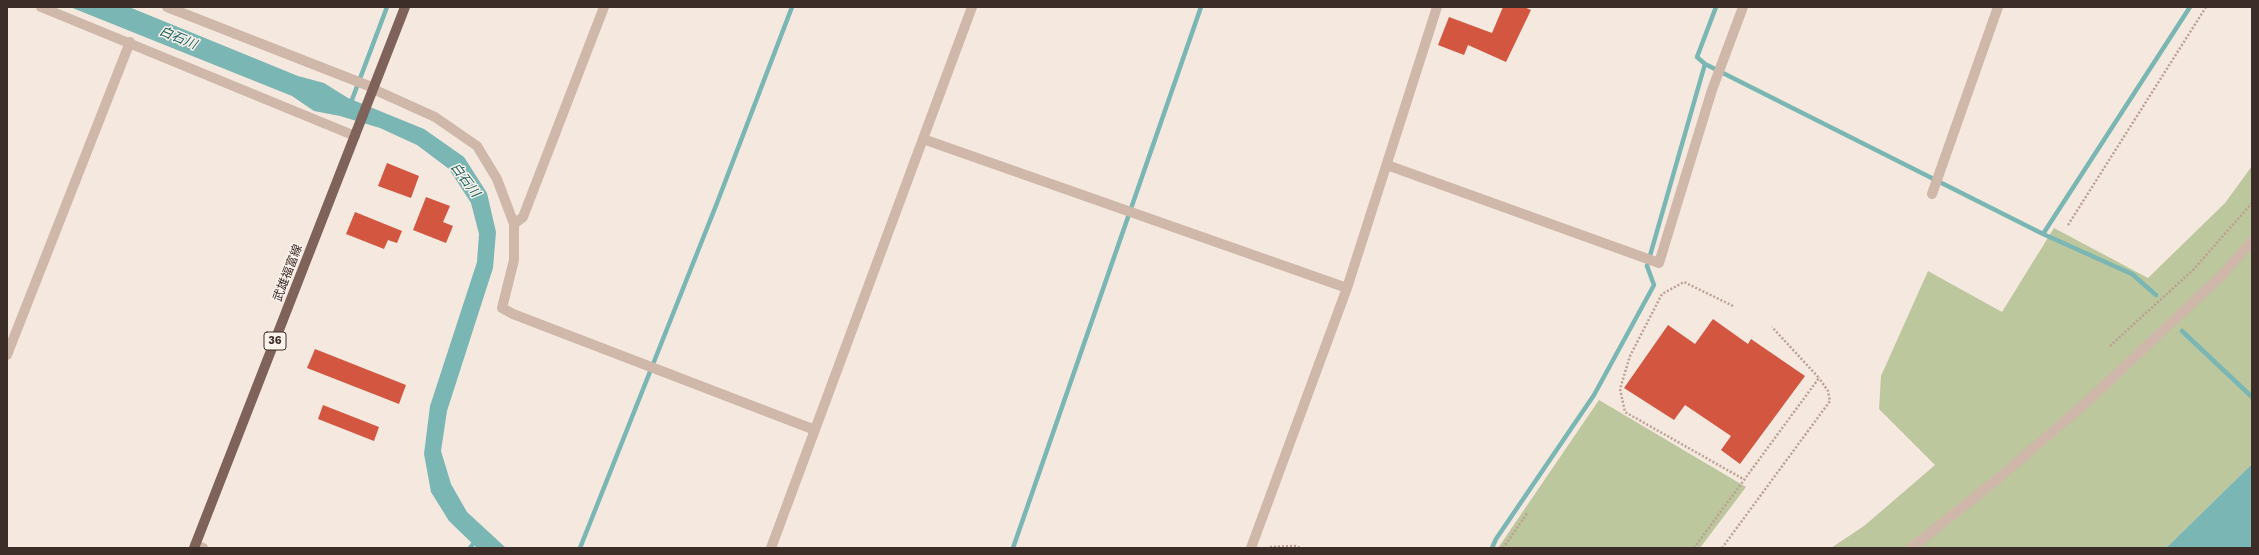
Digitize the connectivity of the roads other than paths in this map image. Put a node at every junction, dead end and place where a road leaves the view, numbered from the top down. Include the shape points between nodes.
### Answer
1 (41, 7) edge
2 (167, 7) edge
3 (405, 7) edge
4 (604, 7) edge
5 (972, 7) edge
6 (1437, 7) edge
7 (1743, 7) edge
8 (1998, 7) edge
9 (130, 42) junction
10 (370, 87) junction
11 (356, 135) junction
12 (923, 139) junction
13 (1387, 165) junction
14 (1932, 194) dead end
15 (514, 224) junction
16 (2252, 241) edge
17 (1347, 288) junction
18 (7, 355) edge
19 (815, 430) junction
20 (197, 547) edge
21 (771, 548) edge
22 (1251, 548) edge
23 (1911, 548) edge

1 - 9 street
2 - 10 street
3 - 10 main road, 武雄福富線 / 36
4 - 15 street via 523,217
5 - 12 street
6 - 13 street
7 - 13 street via 1715,82 1659,263
8 - 14 street
9 - 11 street
9 - 18 street
10 - 11 main road, 武雄福富線 / 36
10 - 15 street via 434,117 477,146 497,179
11 - 20 main road, 武雄福富線 / 36
12 - 17 street
12 - 19 street
13 - 17 street
15 - 19 street via 514,260 502,308
16 - 23 street via 2222,275 2089,400 2000,477
17 - 22 street
19 - 21 street

